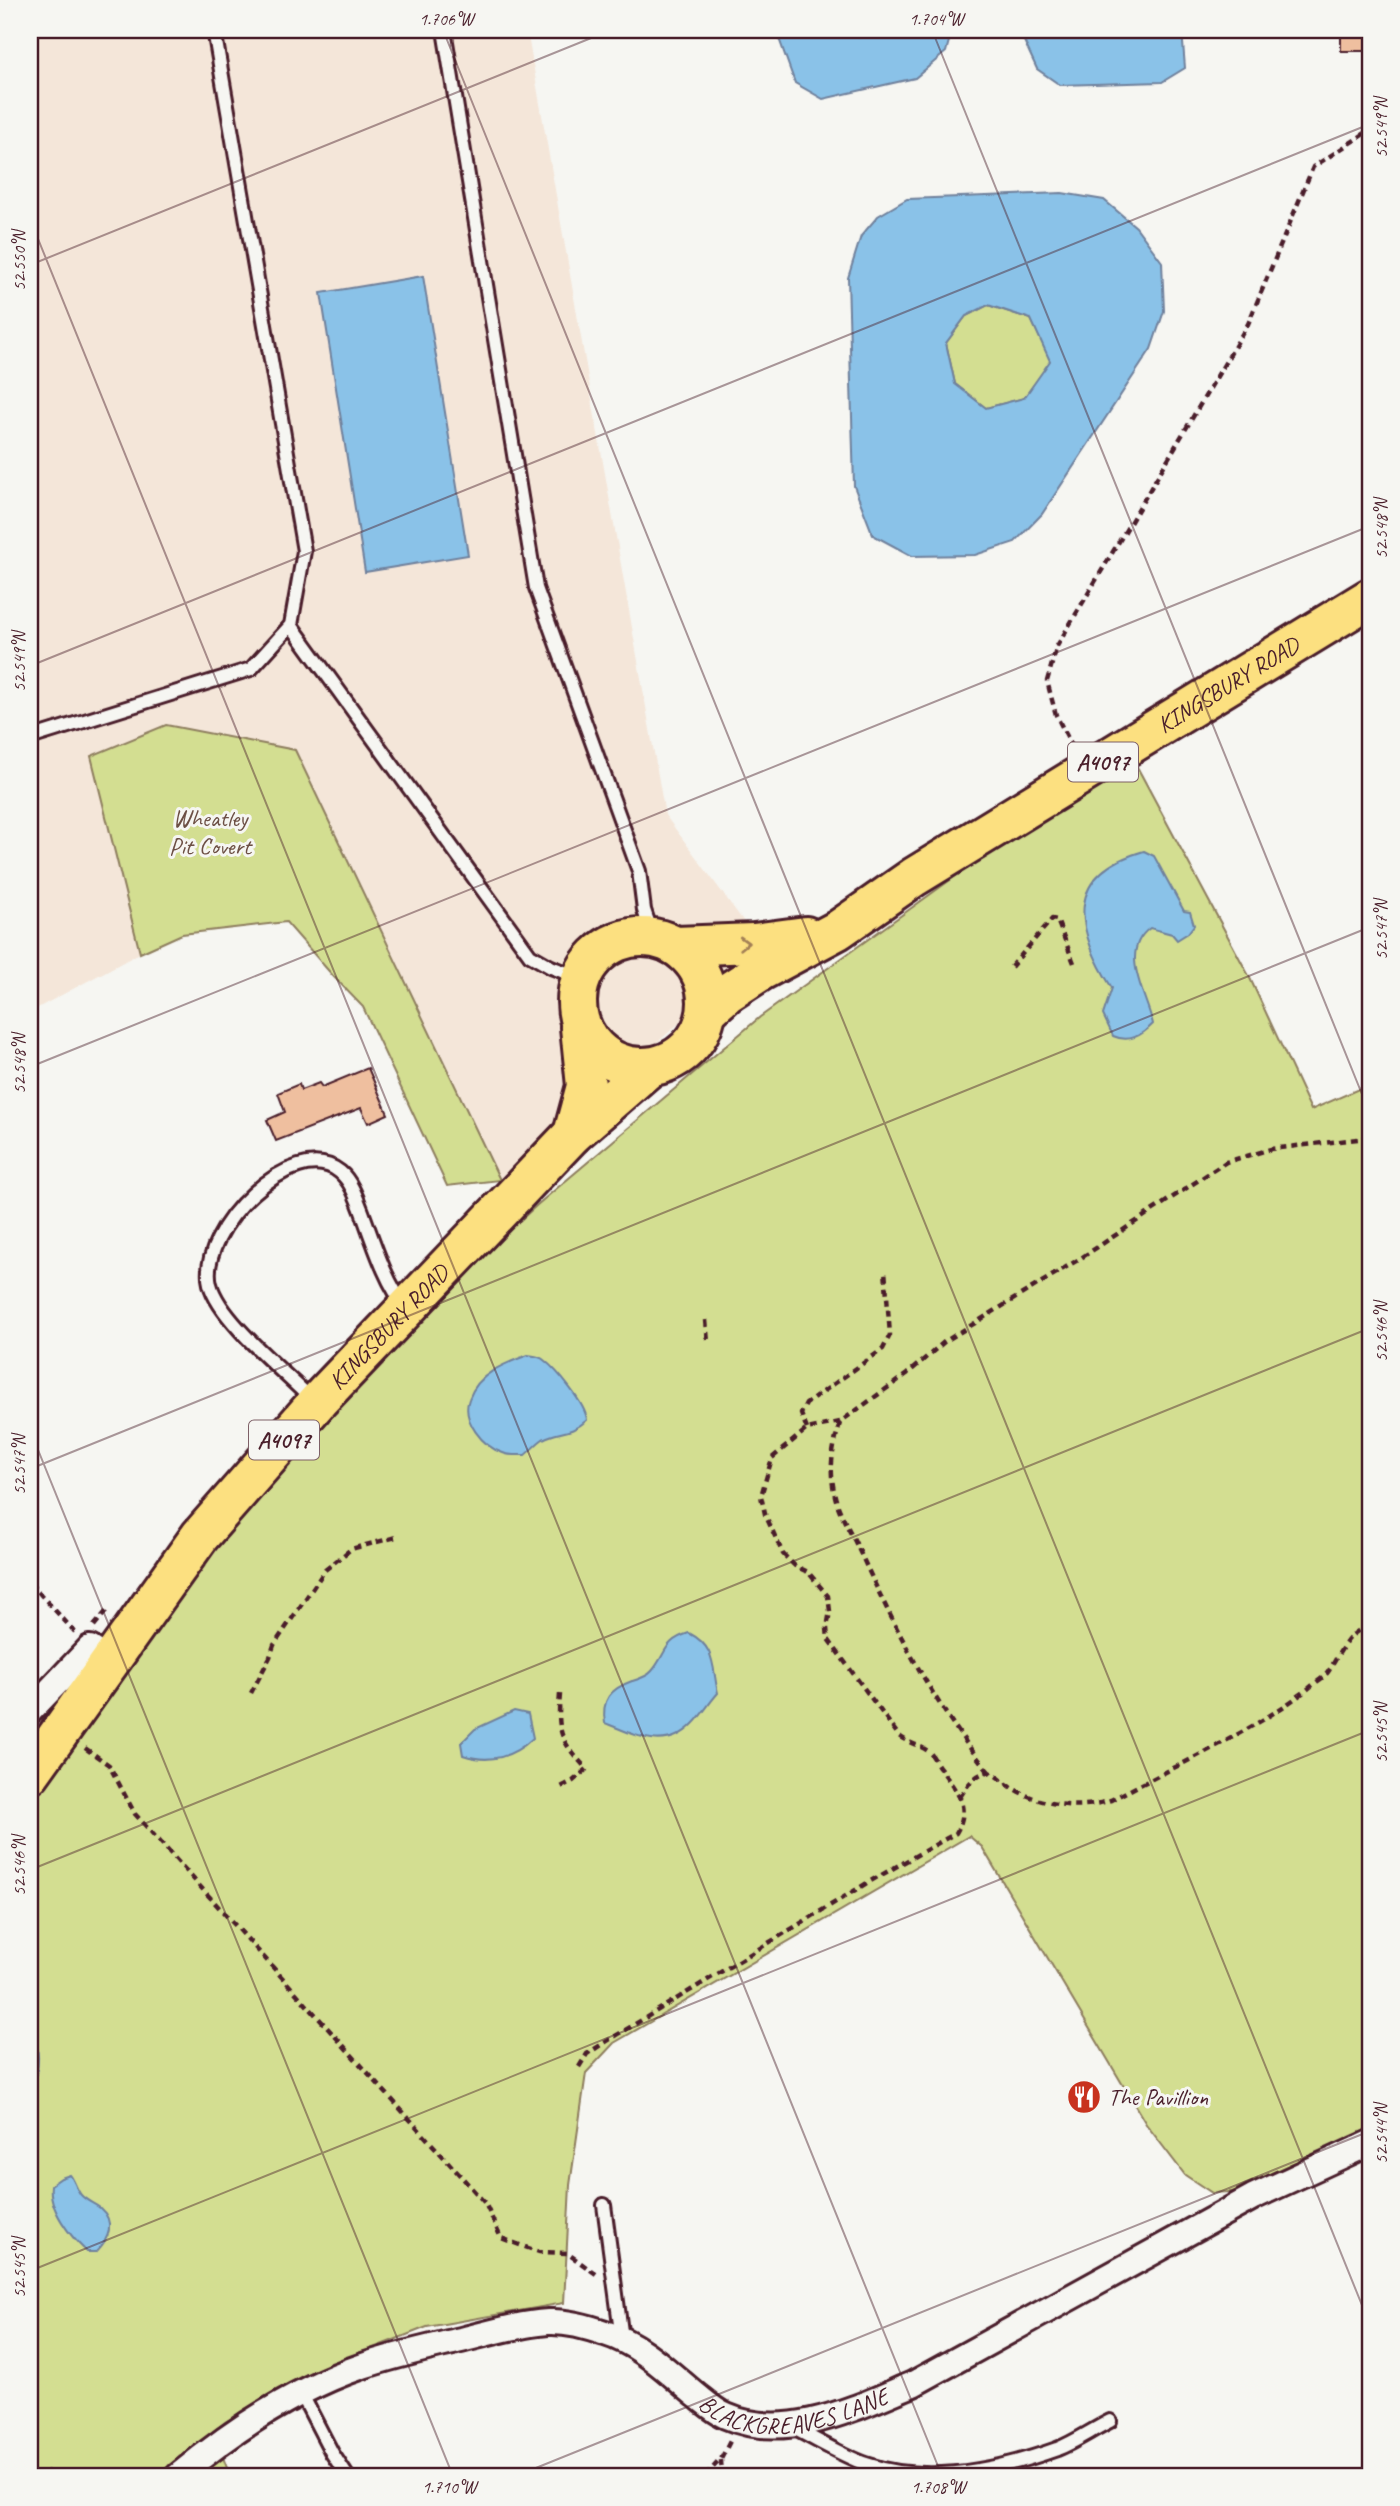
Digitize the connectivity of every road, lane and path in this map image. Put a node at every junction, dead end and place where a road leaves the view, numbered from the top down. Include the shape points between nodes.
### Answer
1 (214, 30) edge
2 (444, 30) edge
3 (1370, 130) edge
4 (1370, 598) edge
5 (291, 625) junction
6 (30, 738) edge
7 (1086, 773) junction
8 (838, 930) junction
9 (664, 941) junction
10 (1074, 963) dead end
11 (1011, 967) dead end
12 (580, 978) junction
13 (708, 1010) junction
14 (580, 1027) junction
15 (650, 1067) junction
16 (573, 1134) junction
17 (1366, 1138) dead end
18 (885, 1270) dead end
19 (407, 1308) junction
20 (706, 1320) dead end
21 (708, 1342) dead end
22 (319, 1400) junction
23 (841, 1422) junction
24 (807, 1429) junction
25 (396, 1537) dead end
26 (30, 1583) edge
27 (1370, 1626) edge
28 (100, 1654) junction
29 (251, 1693) dead end
30 (561, 1694) dead end
31 (45, 1721) edge
32 (989, 1772) junction
33 (30, 1774) edge
34 (561, 1787) dead end
35 (960, 1797) junction
36 (579, 2067) dead end
37 (1370, 2143) edge
38 (604, 2205) dead end
39 (617, 2289) junction
40 (622, 2339) junction
41 (301, 2393) junction
42 (735, 2420) junction
43 (1110, 2421) dead end
44 (786, 2425) junction
45 (721, 2459) junction
46 (51, 2468) dead end
47 (45, 2476) edge
48 (178, 2476) edge
49 (347, 2476) edge
50 (705, 2476) edge
51 (722, 2476) edge

1 - 5 lane via 304,551
2 - 9 lane via 536,588 639,872 644,910
3 - 7 path via 1313,167 1248,324 1057,646 1047,681 1056,715
4 - 7 main road, KINGSBURY ROAD / A4097
5 - 6 lane via 251,669
5 - 12 lane via 530,955
7 - 8 main road, KINGSBURY ROAD / A4097 via 914,877
9 -> 8 main road, KINGSBURY ROAD / A4097 via 754,943
8 - 13 main road, KINGSBURY ROAD / A4097 via 761,971
9 - 12 main road, KINGSBURY ROAD / A4097 via 630,937 609,945 592,959
9 - 13 main road via 695,962 706,985
10 - 11 path via 1063,932 1052,919
12 - 14 main road, KINGSBURY ROAD / A4097 via 576,1002
13 - 15 main road, KINGSBURY ROAD / A4097 via 700,1034 685,1053
14 - 15 main road, KINGSBURY ROAD / A4097 via 594,1048 614,1062
14 - 16 main road, KINGSBURY ROAD / A4097 via 586,1086
15 - 16 main road, KINGSBURY ROAD / A4097
16 - 19 main road, KINGSBURY ROAD / A4097
17 - 23 path via 1271,1149 1226,1162 944,1342
18 - 24 path via 890,1335 883,1349 806,1404 801,1414
19 - 22 main road, KINGSBURY ROAD / A4097
19 - 22 lane via 391,1283 342,1173 323,1163 293,1169 256,1189 214,1245 208,1273 214,1293 242,1331 307,1395
20 - 21 path
22 - 28 main road, KINGSBURY ROAD / A4097
23 - 24 path
23 - 32 path via 831,1466 834,1494 884,1603 932,1691
24 - 35 path via 772,1458 768,1470 761,1496 774,1538 783,1554 808,1572 828,1597 828,1639 899,1736 931,1753
25 - 29 path via 351,1549 325,1570 274,1645
26 - 28 path
27 - 32 path via 1359,1629 1339,1651 1327,1674 1289,1703 1111,1800 1092,1806 1034,1799
28 - 31 main road, KINGSBURY ROAD / A4097
30 - 34 path via 558,1718 565,1744 587,1769
31 - 33 main road, KINGSBURY ROAD / A4097
31 - 39 path via 109,1765 135,1814 485,2203 501,2238 539,2252 567,2253
32 - 35 path via 980,1773
35 - 36 path via 963,1822 956,1833 604,2043 587,2054
37 - 44 street, BLACKGREAVES LANE via 1253,2197 913,2384 859,2406
38 - 39 lane
39 - 40 lane
40 - 41 street, BLACKGREAVES LANE via 583,2326 550,2322 518,2327 363,2366
40 - 42 street, BLACKGREAVES LANE
41 - 48 street, BLACKGREAVES LANE via 237,2430
41 - 49 lane
42 - 44 street, BLACKGREAVES LANE
42 - 45 path
43 - 44 lane via 1059,2448 998,2466 905,2474 865,2464
45 - 50 path
45 - 51 path
46 - 47 path

